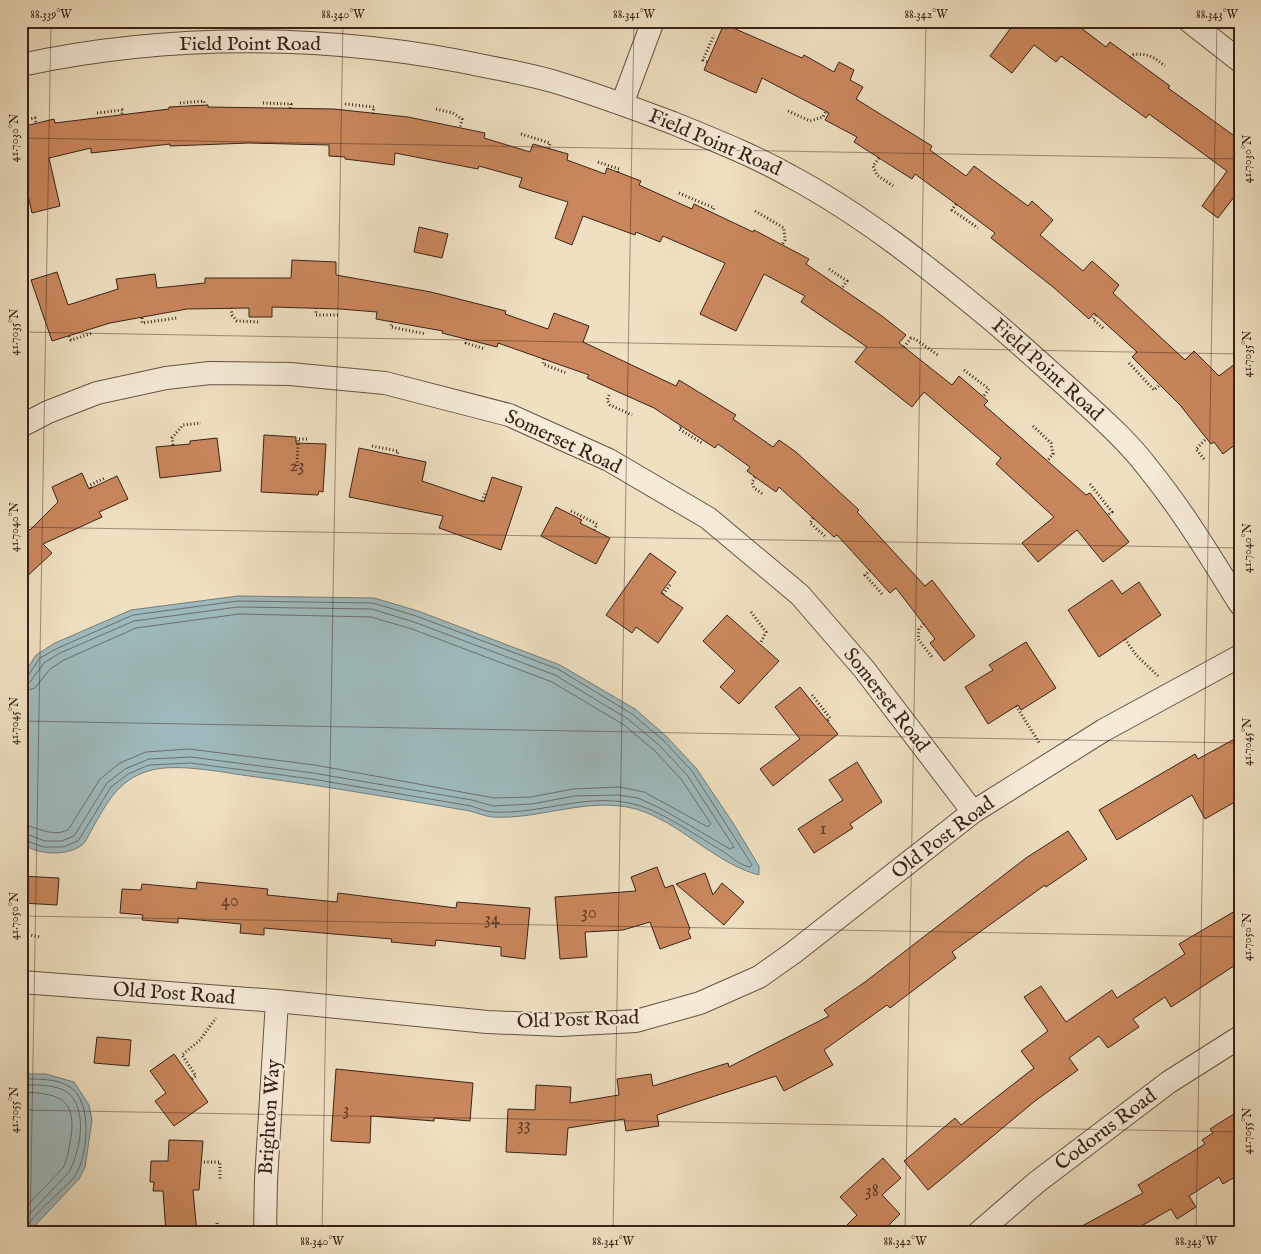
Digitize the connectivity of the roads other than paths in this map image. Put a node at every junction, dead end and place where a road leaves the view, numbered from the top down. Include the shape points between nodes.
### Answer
1 (653, 21) edge
2 (1189, 21) edge
3 (1240, 61) edge
4 (21, 65) edge
5 (622, 104) junction
6 (21, 426) edge
7 (1240, 604) edge
8 (1240, 656) edge
9 (973, 812) junction
10 (21, 982) edge
11 (277, 1001) junction
12 (1240, 1037) edge
13 (265, 1233) edge
14 (978, 1233) edge

1 - 5 street
2 - 3 street
4 - 5 street, Field Point Road via 176,43 282,41 383,48 446,57 549,80
5 - 7 street, Field Point Road via 706,137 788,175 833,201 940,277 1014,338 1107,424 1146,465 1195,531
6 - 9 street, Somerset Road via 97,393 166,378 210,373 290,374 385,383 509,415 608,460 708,518 800,594 864,669
8 - 9 street, Old Post Road via 1104,730
9 - 11 street, Old Post Road via 759,977 700,1003 636,1021 560,1025 487,1022
10 - 11 street, Old Post Road
11 - 13 street, Brighton Way
12 - 14 street, Codorus Road via 1169,1082 1037,1182

